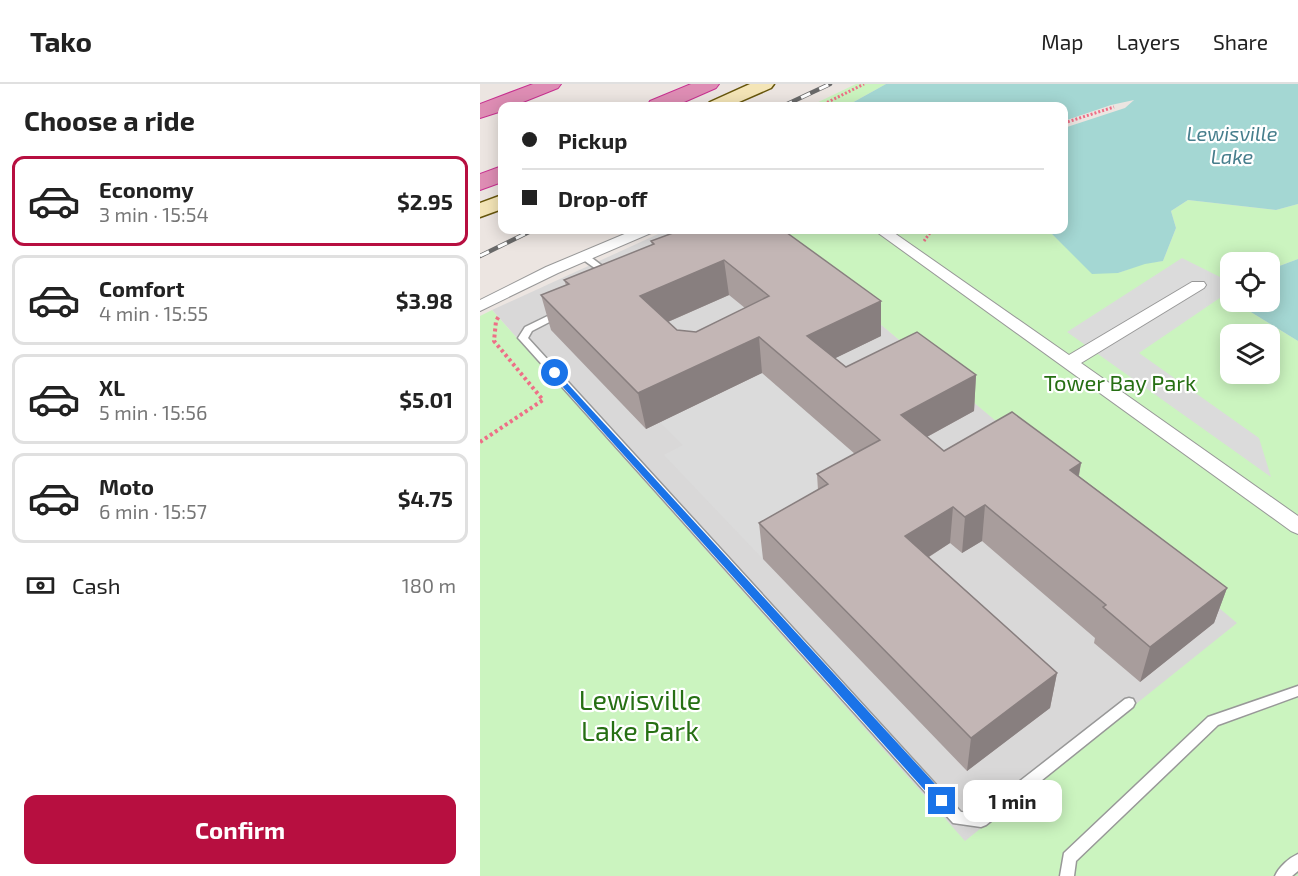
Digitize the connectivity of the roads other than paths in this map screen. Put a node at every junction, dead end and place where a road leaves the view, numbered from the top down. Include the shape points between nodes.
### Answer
1 (512, 84) edge
2 (551, 84) edge
3 (709, 84) edge
4 (765, 84) edge
5 (480, 97) edge
6 (505, 102) edge
7 (667, 102) edge
8 (725, 102) edge
9 (498, 105) edge
10 (480, 112) edge
11 (498, 175) edge
12 (480, 183) edge
13 (498, 203) edge
14 (480, 211) edge
15 (637, 234) edge
16 (887, 234) edge
17 (585, 257) junction
18 (614, 278) edge
19 (1198, 285) dead end
20 (480, 306) edge
21 (572, 308) edge
22 (1069, 363) junction
23 (1298, 526) edge
24 (1298, 691) edge
25 (1130, 703) dead end
26 (1298, 861) edge
27 (1067, 876) edge
28 (1282, 876) edge

1 - 5 highway
2 - 6 highway
3 - 7 highway
4 - 8 main road
9 - 10 highway
11 - 12 highway
13 - 14 main road
15 - 17 street
16 - 22 street
17 - 18 lane
17 - 20 street
19 - 22 street
21 - 25 lane via 528,329 523,338 958,818 981,820
22 - 23 street
24 - 27 lane via 1213,722 1069,858
26 - 28 lane

